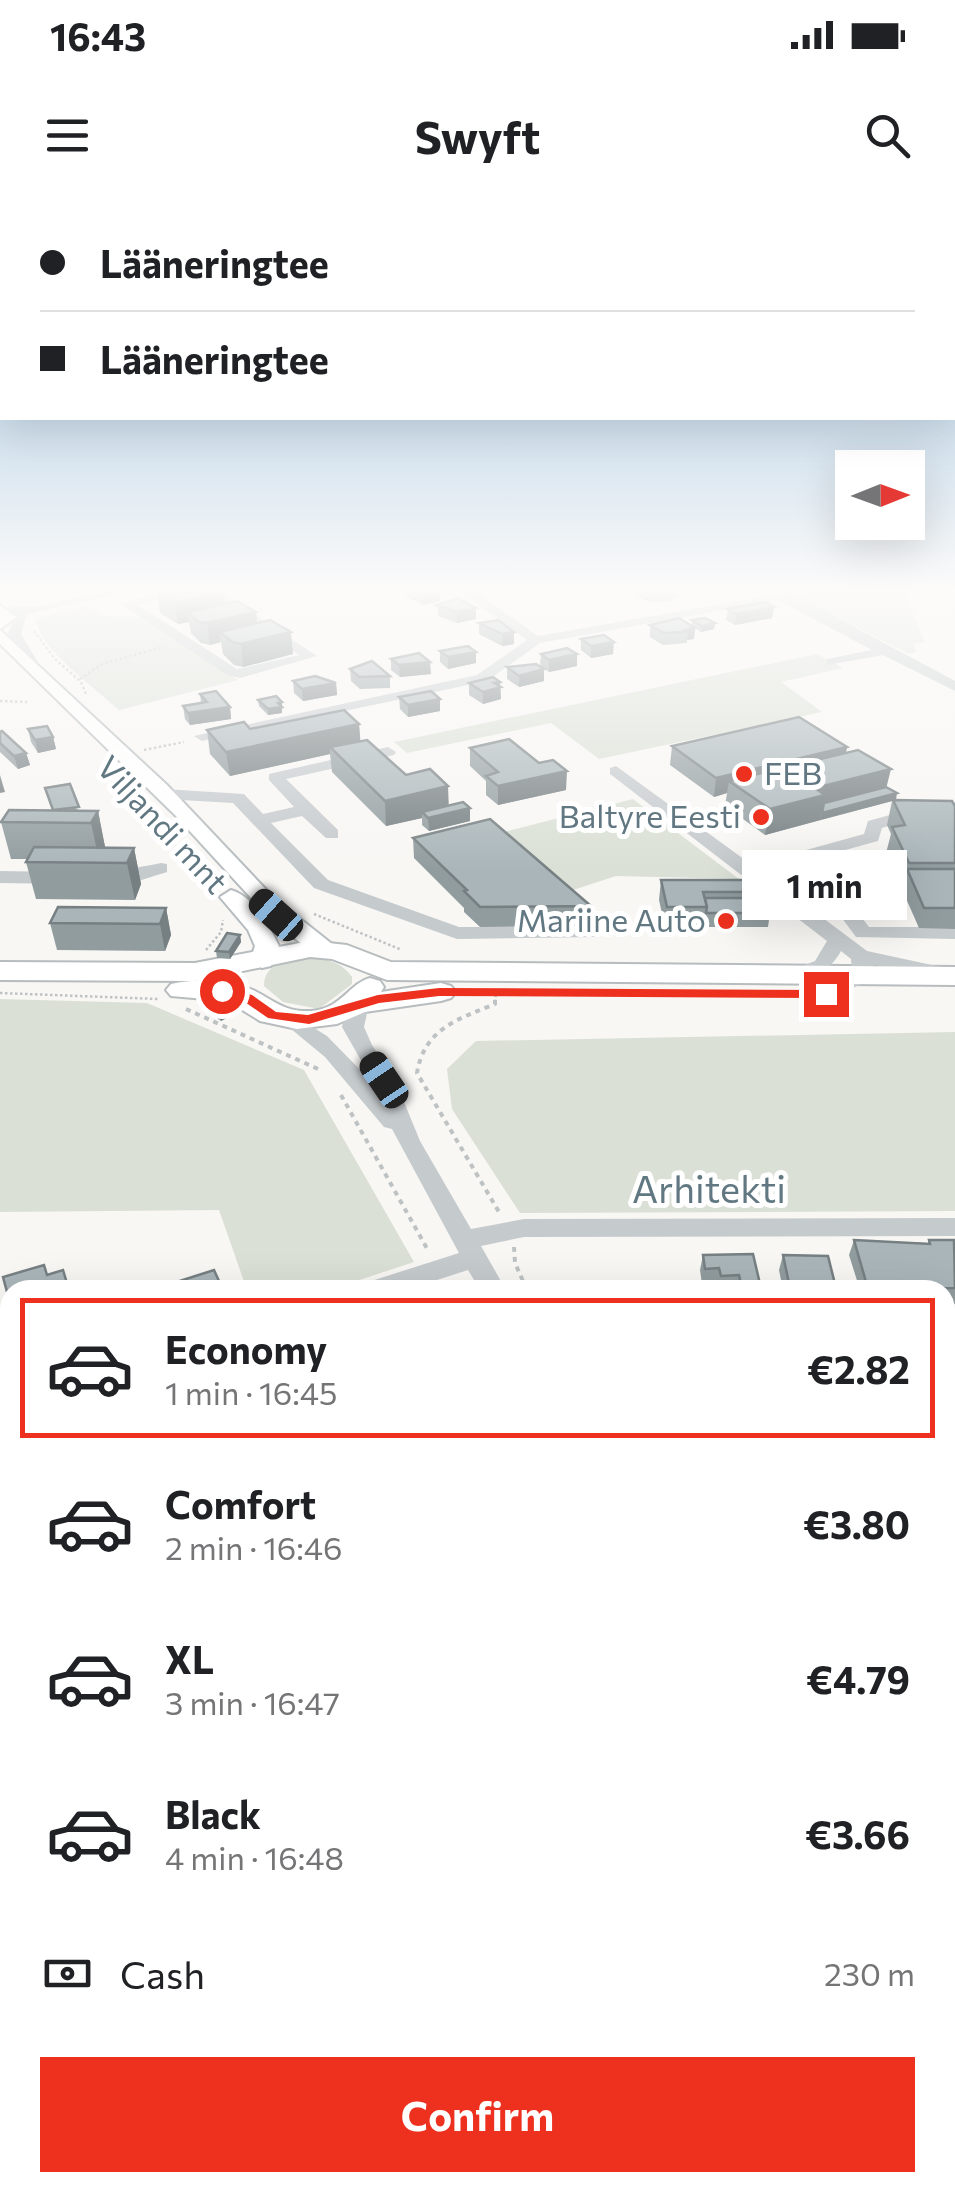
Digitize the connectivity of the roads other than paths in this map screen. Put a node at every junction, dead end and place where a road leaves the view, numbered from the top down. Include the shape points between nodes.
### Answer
1 (35, 685) edge
2 (39, 685) edge
3 (448, 685) edge
4 (202, 736) road end
5 (388, 752) dead end
6 (616, 772) dead end
7 (164, 794) junction
8 (242, 803) junction
9 (306, 810) junction
10 (258, 820) junction
11 (192, 822) junction
12 (955, 822) edge
13 (332, 834) dead end
14 (805, 856) junction
15 (0, 863) edge
16 (747, 872) junction
17 (0, 878) edge
18 (588, 933) dead end
19 (863, 933) junction
20 (955, 933) edge
21 (837, 941) junction
22 (324, 949) junction
23 (262, 961) junction
24 (363, 964) junction
25 (861, 966) junction
26 (0, 971) edge
27 (794, 976) junction
28 (955, 976) edge
29 (0, 986) edge
30 (955, 993) edge
31 (826, 994) junction
32 (358, 1004) junction
33 (242, 1010) junction
34 (290, 1019) junction
35 (408, 1141) junction
36 (955, 1227) edge
37 (469, 1249) junction
38 (406, 1280) edge
39 (486, 1280) edge

1 - 23 main road, Viljandi mnt via 259,928 267,946
2 - 7 main road, Viljandi mnt
3 - 4 street
5 - 9 street via 275,777
6 - 16 street
7 - 8 street via 226,795
7 - 11 main road, Viljandi mnt
8 - 10 street
8 - 11 street via 211,803
9 - 10 street
9 - 13 street
10 - 18 street via 321,884 457,933
11 - 22 main road, Viljandi mnt via 259,898
12 - 14 street via 897,818 874,825 872,837
14 - 16 street
14 - 19 street
15 - 17 street via 161,868 128,878
16 - 21 street
19 - 20 street
19 - 21 street
21 - 25 street
21 - 27 street via 823,965
22 - 23 highway
22 - 24 highway
23 - 26 highway via 194,972
23 - 33 highway via 248,976
24 - 27 highway via 420,972
24 - 32 highway via 371,984
25 - 27 highway
25 - 28 highway
25 - 31 street
29 - 33 highway via 222,991
30 - 31 highway
31 - 32 highway via 439,992
32 - 34 highway via 328,1017
32 - 35 street via 354,1028
33 - 34 highway
34 - 35 street via 339,1057
35 - 37 street
36 - 37 street, Arhitekti via 508,1228
37 - 38 street, Arhitekti via 438,1270
37 - 39 street

